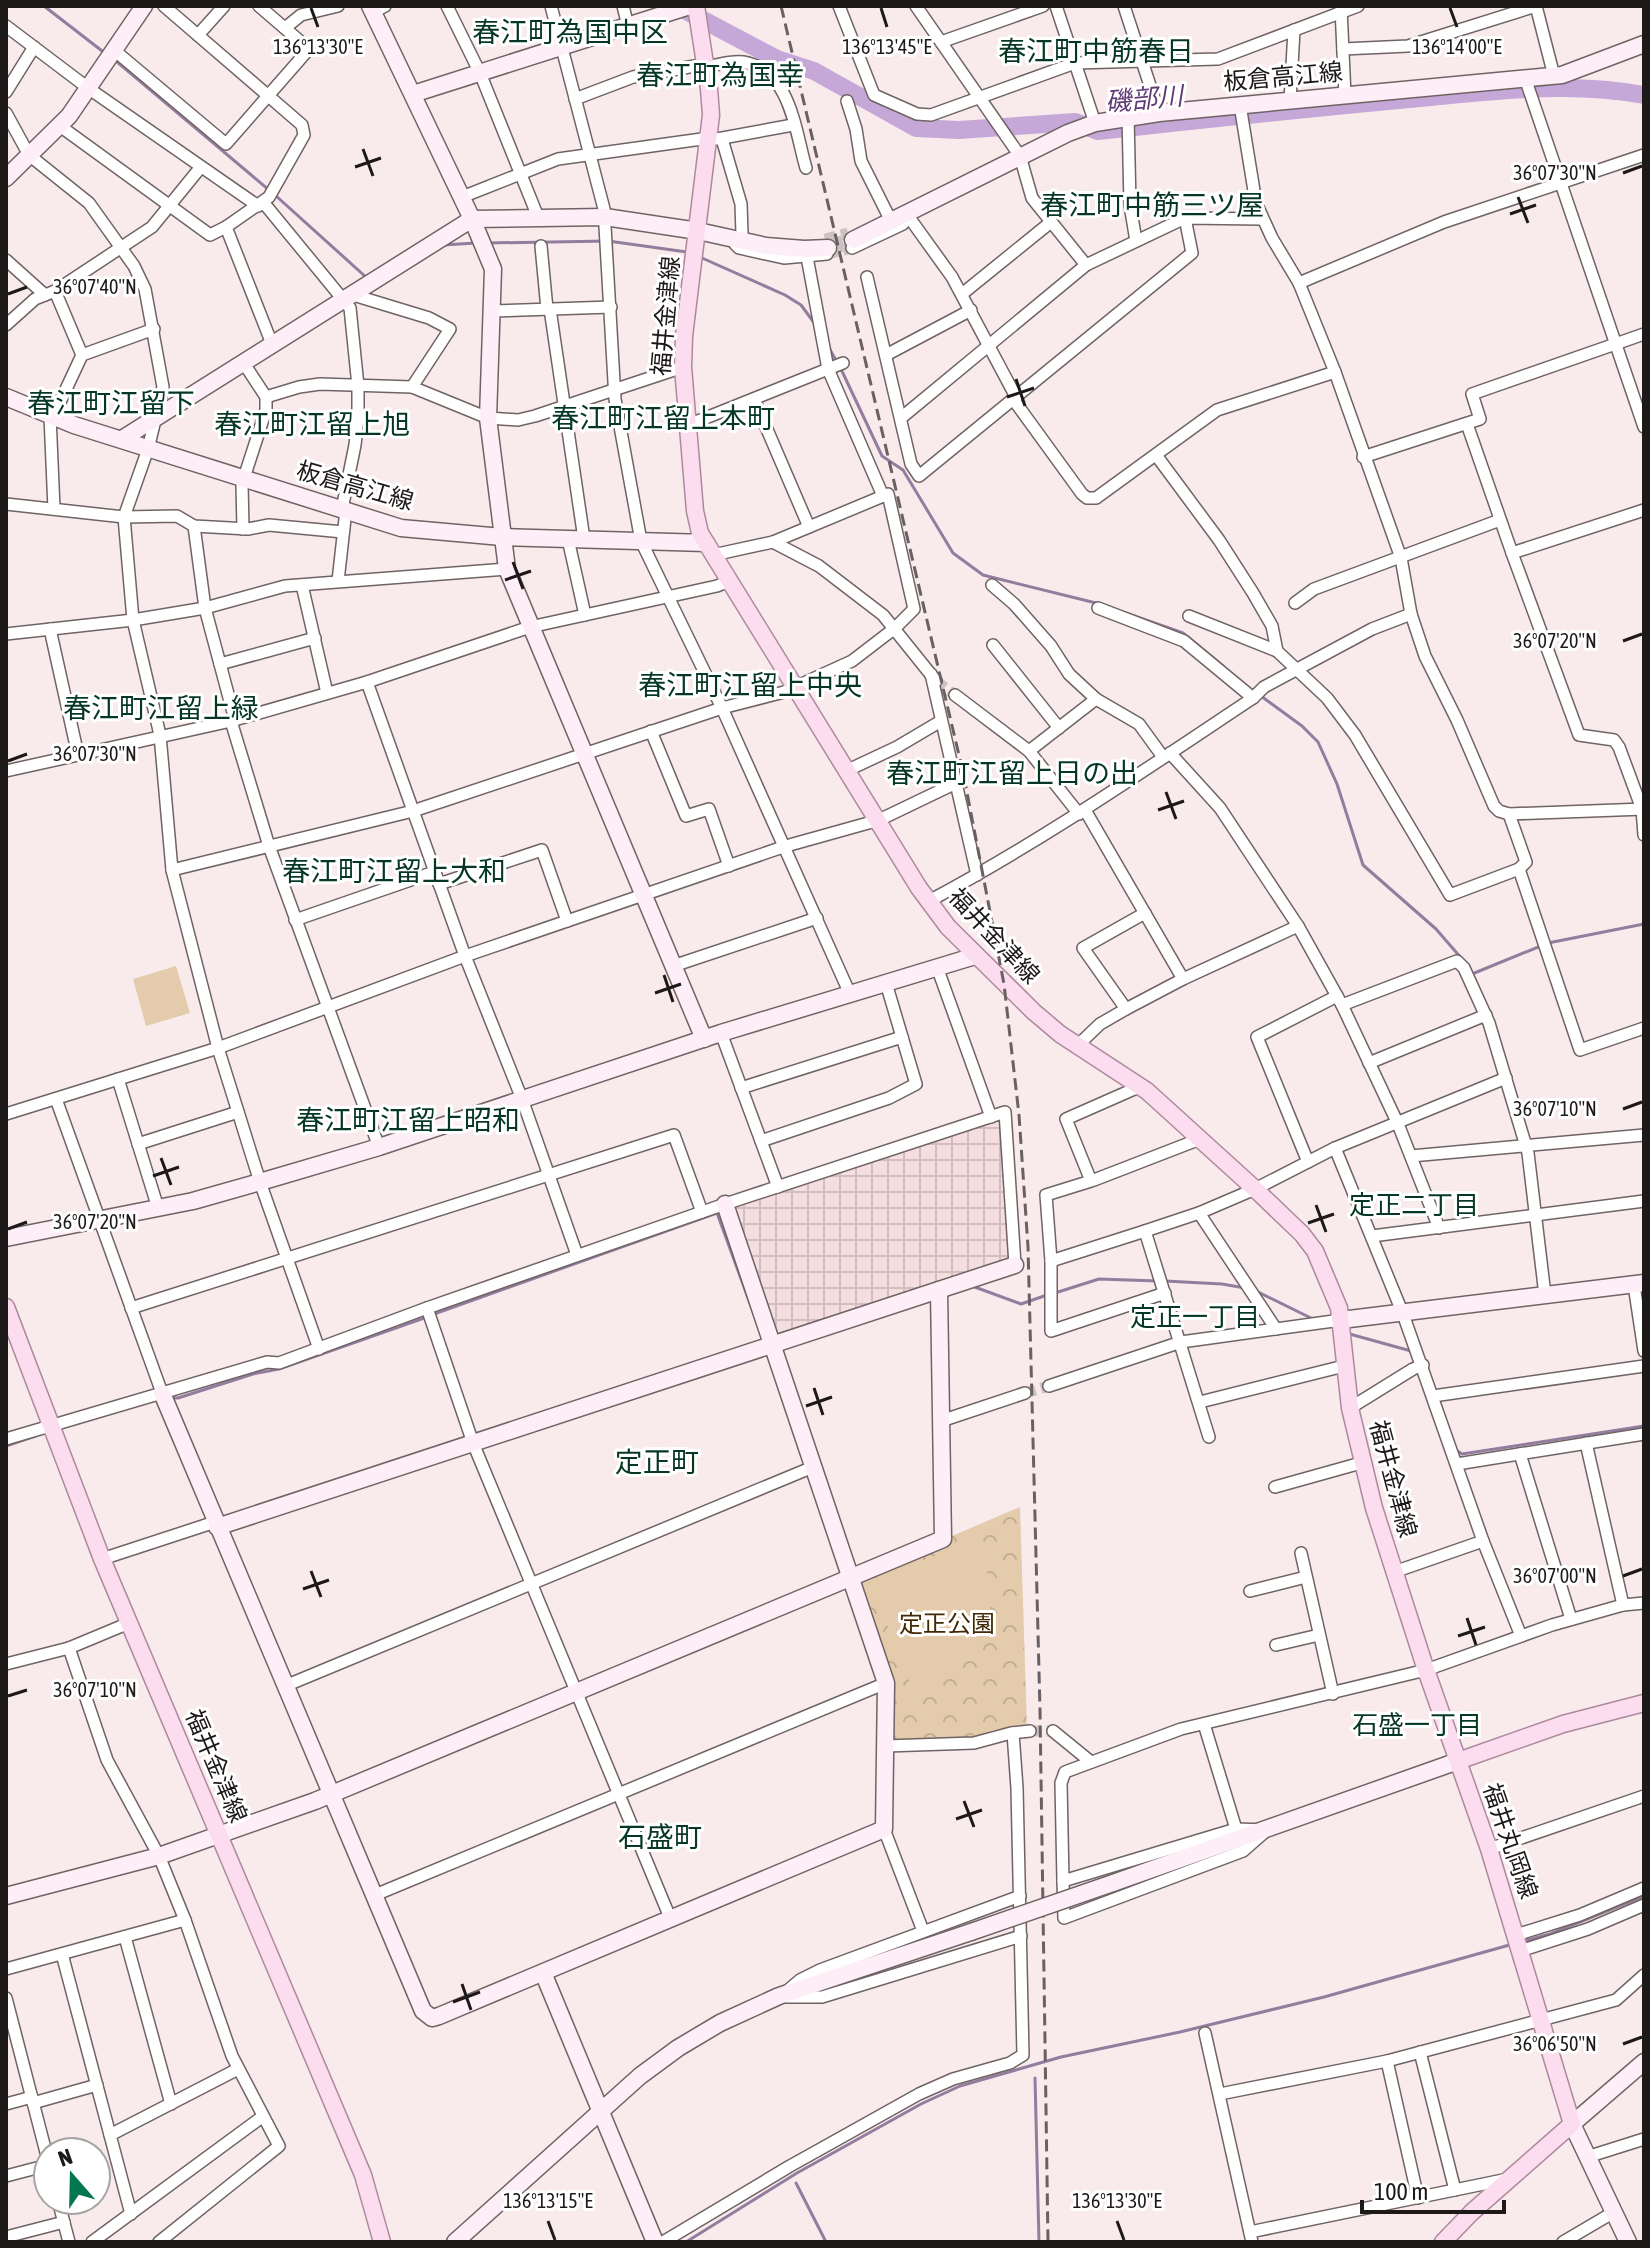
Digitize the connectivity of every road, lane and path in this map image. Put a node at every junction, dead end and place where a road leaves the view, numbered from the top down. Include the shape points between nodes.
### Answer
1 (144, 6) edge
2 (164, 6) edge
3 (224, 6) edge
4 (259, 6) edge
5 (338, 6) edge
6 (447, 6) edge
7 (551, 6) edge
8 (623, 6) edge
9 (693, 6) edge
10 (916, 6) edge
11 (1043, 6) edge
12 (1056, 6) edge
13 (1124, 6) edge
14 (1358, 6) edge
15 (843, 7) edge
16 (376, 8) edge
17 (1341, 9) edge
18 (658, 12) edge
19 (6, 26) edge
20 (628, 26) junction
21 (285, 28) junction
22 (1294, 30) junction
23 (198, 35) junction
24 (941, 42) junction
25 (1644, 44) edge
26 (34, 47) junction
27 (562, 47) junction
28 (1343, 49) junction
29 (114, 50) junction
30 (1142, 61) junction
31 (1075, 63) junction
32 (706, 66) junction
33 (480, 73) junction
34 (1554, 76) junction
35 (1525, 78) junction
36 (88, 88) junction
37 (6, 92) edge
38 (413, 94) junction
39 (269, 96) junction
40 (979, 96) junction
41 (1345, 96) junction
42 (575, 99) junction
43 (847, 101) dead end
44 (1290, 101) junction
45 (1240, 105) junction
46 (6, 113) edge
47 (1159, 113) junction
48 (1128, 116) junction
49 (1095, 123) junction
50 (793, 125) junction
51 (60, 126) junction
52 (713, 139) junction
53 (590, 154) junction
54 (29, 155) junction
55 (1644, 155) edge
56 (1020, 156) junction
57 (200, 168) junction
58 (806, 168) dead end
59 (521, 173) junction
60 (6, 178) edge
61 (1560, 184) junction
62 (948, 191) junction
63 (462, 197) junction
64 (260, 204) junction
65 (169, 205) junction
66 (888, 215) junction
67 (538, 217) junction
68 (605, 217) junction
69 (1185, 218) junction
70 (472, 219) junction
71 (1262, 219) junction
72 (911, 220) junction
73 (1051, 222) junction
74 (226, 227) junction
75 (698, 231) junction
76 (736, 236) junction
77 (851, 241) junction
78 (1136, 241) junction
79 (541, 246) dead end
80 (827, 247) joint
81 (122, 249) junction
82 (807, 257) junction
83 (6, 260) edge
84 (1086, 265) junction
85 (867, 277) dead end
86 (1299, 283) junction
87 (50, 293) junction
88 (962, 294) junction
89 (347, 296) junction
90 (611, 307) junction
91 (548, 309) junction
92 (971, 310) junction
93 (492, 311) junction
94 (11, 312) edge
95 (6, 325) edge
96 (154, 329) junction
97 (1644, 334) edge
98 (272, 344) junction
99 (1616, 344) junction
100 (990, 345) junction
101 (82, 355) junction
102 (886, 355) junction
103 (243, 362) junction
104 (843, 363) dead end
105 (683, 367) junction
106 (828, 369) junction
107 (1335, 372) junction
108 (358, 386) junction
109 (412, 387) junction
110 (615, 390) junction
111 (6, 397) edge
112 (266, 397) junction
113 (1014, 398) junction
114 (754, 399) junction
115 (565, 406) junction
116 (52, 416) junction
117 (156, 417) junction
118 (488, 418) junction
119 (901, 418) junction
120 (1467, 424) junction
121 (688, 425) junction
122 (1644, 427) edge
123 (122, 439) junction
124 (148, 449) junction
125 (1156, 455) junction
126 (1363, 457) junction
127 (244, 479) junction
128 (883, 496) junction
129 (6, 504) edge
130 (54, 509) junction
131 (344, 510) junction
132 (1644, 510) edge
133 (124, 517) junction
134 (1500, 520) junction
135 (194, 526) junction
136 (809, 527) junction
137 (243, 529) junction
138 (343, 532) junction
139 (502, 537) junction
140 (576, 539) junction
141 (641, 541) junction
142 (773, 542) junction
143 (709, 549) junction
144 (1512, 553) junction
145 (1401, 558) junction
146 (507, 569) junction
147 (338, 581) junction
148 (729, 581) junction
149 (302, 585) junction
150 (992, 585) dead end
151 (667, 597) junction
152 (1295, 603) dead end
153 (205, 608) junction
154 (1098, 608) dead end
155 (1411, 614) junction
156 (585, 615) junction
157 (1189, 616) dead end
158 (133, 620) junction
159 (530, 627) junction
160 (895, 628) junction
161 (50, 629) junction
162 (6, 634) edge
163 (315, 638) junction
164 (993, 645) dead end
165 (1277, 651) junction
166 (220, 664) junction
167 (1296, 670) junction
168 (367, 682) junction
169 (796, 688) junction
170 (327, 693) junction
171 (955, 695) tunnel mouth
172 (1253, 698) junction
173 (1096, 699) junction
174 (722, 708) junction
175 (233, 720) junction
176 (941, 721) junction
177 (1059, 728) junction
178 (651, 731) junction
179 (160, 735) junction
180 (1029, 751) junction
181 (583, 753) junction
182 (78, 755) junction
183 (1167, 755) junction
184 (848, 770) junction
185 (6, 771) edge
186 (956, 783) junction
187 (1643, 809) edge
188 (413, 811) junction
189 (1082, 812) junction
190 (1509, 814) junction
191 (879, 820) junction
192 (1644, 835) edge
193 (269, 846) junction
194 (786, 846) junction
195 (729, 866) junction
196 (1519, 869) junction
197 (172, 870) junction
198 (434, 872) junction
199 (977, 875) junction
200 (439, 884) junction
201 (644, 895) junction
202 (929, 901) junction
203 (1145, 913) junction
204 (817, 918) junction
205 (295, 920) junction
206 (567, 921) junction
207 (1298, 926) junction
208 (465, 956) junction
209 (975, 956) junction
210 (673, 966) junction
211 (937, 967) junction
212 (1183, 979) junction
213 (886, 983) junction
214 (850, 994) junction
215 (1340, 1000) junction
216 (327, 1008) junction
217 (1126, 1009) junction
218 (1486, 1015) junction
219 (1644, 1028) edge
220 (721, 1033) junction
221 (902, 1037) junction
222 (704, 1039) junction
223 (1077, 1046) junction
224 (218, 1048) junction
225 (1369, 1063) junction
226 (1506, 1078) junction
227 (118, 1079) junction
228 (1141, 1086) junction
229 (741, 1088) junction
230 (56, 1099) junction
231 (522, 1099) junction
232 (238, 1112) junction
233 (6, 1114) edge
234 (991, 1117) junction
235 (1398, 1124) junction
236 (1644, 1135) edge
237 (1200, 1139) junction
238 (761, 1141) junction
239 (138, 1144) junction
240 (1526, 1145) junction
241 (379, 1147) junction
242 (1335, 1148) junction
243 (1411, 1156) junction
244 (1308, 1162) junction
245 (549, 1175) junction
246 (1094, 1180) dead end
247 (260, 1182) junction
248 (778, 1187) junction
249 (1255, 1189) junction
250 (1644, 1201) edge
251 (725, 1204) junction
252 (158, 1208) junction
253 (702, 1212) junction
254 (1199, 1213) junction
255 (1537, 1215) junction
256 (99, 1219) junction
257 (1439, 1228) junction
258 (1145, 1231) junction
259 (1372, 1236) junction
260 (6, 1238) edge
261 (577, 1255) junction
262 (287, 1259) junction
263 (1051, 1261) junction
264 (1015, 1265) joint
265 (1639, 1284) edge
266 (939, 1290) junction
267 (1165, 1293) junction
268 (1545, 1295) junction
269 (6, 1307) edge
270 (131, 1308) junction
271 (427, 1308) junction
272 (1403, 1314) junction
273 (1341, 1320) junction
274 (1276, 1329) junction
275 (1181, 1342) junction
276 (773, 1345) junction
277 (319, 1349) junction
278 (1644, 1351) edge
279 (1423, 1365) junction
280 (1344, 1366) junction
281 (1644, 1366) edge
282 (1049, 1386) tunnel mouth
283 (162, 1393) junction
284 (1025, 1393) tunnel mouth
285 (1433, 1396) junction
286 (1200, 1402) junction
287 (1350, 1408) junction
288 (941, 1421) junction
289 (50, 1425) junction
290 (1644, 1434) edge
291 (1209, 1437) dead end
292 (6, 1439) edge
293 (473, 1443) junction
294 (1586, 1443) junction
295 (1520, 1454) junction
296 (1361, 1463) junction
297 (1457, 1464) junction
298 (813, 1467) junction
299 (1275, 1487) dead end
300 (216, 1525) junction
301 (1483, 1541) junction
302 (1301, 1553) dead end
303 (102, 1559) junction
304 (1394, 1572) junction
305 (1306, 1577) junction
306 (851, 1579) junction
307 (532, 1585) junction
308 (1250, 1591) dead end
309 (1644, 1603) edge
310 (1623, 1605) junction
311 (1571, 1619) junction
312 (129, 1623) junction
313 (1319, 1635) junction
314 (1521, 1636) junction
315 (1276, 1645) dead end
316 (69, 1648) junction
317 (6, 1664) edge
318 (1426, 1670) junction
319 (886, 1683) junction
320 (285, 1686) junction
321 (577, 1693) junction
322 (1333, 1694) junction
323 (1644, 1703) edge
324 (1204, 1724) junction
325 (1030, 1731) tunnel mouth
326 (1053, 1731) tunnel mouth
327 (1013, 1733) junction
328 (886, 1746) junction
329 (1458, 1761) junction
330 (1091, 1762) junction
331 (618, 1793) junction
332 (332, 1794) junction
333 (1644, 1796) edge
334 (884, 1829) junction
335 (1236, 1829) junction
336 (1267, 1830) junction
337 (219, 1836) junction
338 (1489, 1849) junction
339 (159, 1856) junction
340 (1063, 1881) junction
341 (1644, 1888) edge
342 (375, 1895) junction
343 (6, 1896) edge
344 (1020, 1896) junction
345 (1644, 1905) edge
346 (185, 1920) junction
347 (671, 1920) junction
348 (923, 1931) junction
349 (1021, 1936) junction
350 (125, 1937) junction
351 (1518, 1943) junction
352 (62, 1954) junction
353 (6, 1969) edge
354 (544, 1975) junction
355 (1644, 1975) edge
356 (780, 1996) junction
357 (6, 1998) edge
358 (1539, 2019) junction
359 (1205, 2033) dead end
360 (1420, 2052) junction
361 (1387, 2061) junction
362 (1644, 2062) edge
363 (238, 2069) junction
364 (97, 2085) junction
365 (1220, 2094) junction
366 (32, 2100) junction
367 (6, 2104) edge
368 (171, 2104) junction
369 (601, 2112) junction
370 (262, 2117) junction
371 (1572, 2124) junction
372 (110, 2135) junction
373 (41, 2136) edge
374 (1644, 2139) edge
375 (1587, 2157) junction
376 (32, 2167) edge
377 (6, 2176) edge
378 (1508, 2179) junction
379 (1455, 2190) junction
380 (1418, 2198) junction
381 (1614, 2212) junction
382 (131, 2214) junction
383 (62, 2216) edge
384 (64, 2222) junction
385 (6, 2237) edge
386 (1251, 2237) edge
387 (1452, 2238) edge
388 (69, 2242) edge
389 (92, 2242) edge
390 (159, 2242) edge
391 (382, 2242) edge
392 (455, 2242) edge
393 (655, 2242) edge
394 (663, 2242) edge
395 (1563, 2242) edge
396 (1628, 2242) edge

1 - 29 street
2 - 23 street
3 - 23 street
4 - 21 street
5 - 21 street via 301,15
6 - 33 street
7 - 27 street
8 - 20 street
9 - 18 street
9 - 32 main road, 福井金津線
10 - 24 street
11 - 24 street
12 - 31 street
13 - 30 street
14 - 17 street
15 - 40 street via 874,95 931,115
16 - 38 street
17 - 22 street
17 - 28 street
18 - 20 street
19 - 26 street
20 - 27 street
21 - 39 street via 309,49
22 - 30 street via 1218,59
22 - 44 street
23 - 39 street
24 - 40 street
25 - 34 street, 板倉高江線
26 - 36 street
26 - 37 street
27 - 33 street
27 - 42 street
28 - 34 street via 1408,46 1536,6
28 - 41 street
29 - 36 street
29 - 39 street via 226,144
30 - 31 street
30 - 47 street
31 - 40 street
31 - 49 street
32 - 42 street via 633,77
32 - 50 street via 741,61 772,75 784,90
32 - 52 main road, 福井金津線
33 - 38 street
33 - 59 street
34 - 35 street, 板倉高江線
35 - 41 street, 板倉高江線
35 - 61 street
36 - 51 street
36 - 57 street
38 - 63 street
39 - 64 street via 302,125 304,135
40 - 56 street
41 - 44 street, 板倉高江線
42 - 53 street
43 - 66 street via 861,161
44 - 45 street, 板倉高江線
45 - 47 street, 板倉高江線
45 - 71 street
46 - 54 street
47 - 48 street, 板倉高江線
48 - 49 street, 板倉高江線
48 - 78 street
49 - 56 street, 板倉高江線
50 - 52 street
50 - 58 street
51 - 54 street
51 - 65 street
52 - 53 street
52 - 75 main road, 福井金津線
52 - 76 street via 741,204
53 - 59 street
53 - 68 street
54 - 60 street
54 - 81 street via 89,203
55 - 61 street
56 - 62 street, 板倉高江線
56 - 73 street via 1032,198
57 - 64 street
57 - 65 street
59 - 63 street
59 - 67 street
61 - 86 street via 1444,222
61 - 99 street
62 - 66 street via 939,189
62 - 72 street via 943,204
62 - 77 street, 板倉高江線
63 - 70 street
64 - 74 street
64 - 89 street
65 - 74 street via 210,235
65 - 81 street via 152,227
66 - 77 street
67 - 68 street
67 - 70 street
68 - 75 street
68 - 90 street
69 - 71 street
69 - 78 street
69 - 113 street via 1192,253
70 - 89 street
70 - 93 street via 493,269
71 - 86 street
72 - 77 street
72 - 88 street
73 - 84 street
73 - 88 street
74 - 98 street
75 - 76 street
75 - 105 main road, 福井金津線
76 - 80 street via 784,248
76 - 82 street via 739,248 784,258
78 - 84 street
79 - 91 street
80 - 82 street
81 - 87 street
81 - 96 street via 140,275
82 - 106 street
83 - 87 street
84 - 100 street
85 - 102 street
86 - 107 street
87 - 94 street
87 - 101 street
88 - 92 street
89 - 98 street
89 - 108 street
89 - 109 street via 429,318 450,329
90 - 91 street
90 - 110 street
91 - 93 street
91 - 115 street
92 - 100 street
92 - 102 street
93 - 118 street
94 - 95 street
96 - 101 street
96 - 117 street via 163,387
97 - 99 street
98 - 103 street
99 - 120 street via 1472,394 1480,419
99 - 122 street
100 - 113 street
100 - 119 street
101 - 116 street
102 - 119 street
103 - 112 street
103 - 117 street
104 - 106 street
105 - 110 street
105 - 121 main road, 福井金津線
106 - 114 street
106 - 128 street
107 - 125 street via 1217,410
107 - 126 street
108 - 109 street
108 - 112 street via 320,384
108 - 131 street
109 - 118 street
110 - 115 street
110 - 141 street
111 - 116 street, 板倉高江線
112 - 127 street
113 - 119 street via 919,476 911,464
113 - 125 street via 1087,498 1096,498
114 - 121 street
114 - 136 street
115 - 118 street via 518,420
115 - 140 street
116 - 123 street, 板倉高江線
116 - 130 street
117 - 123 street
117 - 124 street
118 - 139 street
120 - 126 street
120 - 134 street
121 - 143 main road, 福井金津線 via 697,520
123 - 124 street, 板倉高江線
124 - 127 street, 板倉高江線
124 - 133 street
125 - 165 street via 1253,593 1272,626
126 - 145 street
127 - 131 street, 板倉高江線
127 - 137 street
128 - 136 street
128 - 160 street via 888,494 914,609
129 - 130 street
130 - 133 street
131 - 138 street
131 - 139 street, 板倉高江線 via 401,528
132 - 144 street
133 - 135 street via 177,516
133 - 158 street
134 - 144 street
134 - 145 street
135 - 137 street
135 - 153 street
136 - 142 street
137 - 138 street via 269,525
138 - 147 street
139 - 140 street, 板倉高江線
139 - 146 street
140 - 141 street, 板倉高江線
140 - 156 street
141 - 143 street, 板倉高江線
141 - 151 street
142 - 143 street
142 - 160 street via 830,574
143 - 148 main road, 福井金津線
144 - 187 street via 1579,735 1614,740
145 - 152 street via 1314,589
145 - 155 street
146 - 147 street
146 - 159 street
147 - 149 street
148 - 151 street
148 - 169 main road, 福井金津線
149 - 153 street
149 - 163 street
150 - 173 street
151 - 156 street
151 - 174 street
153 - 158 street
153 - 166 street
154 - 172 street via 1184,641
155 - 167 street
155 - 190 street via 1494,806
156 - 159 street
157 - 165 street
158 - 161 street
158 - 179 street
159 - 168 street
159 - 181 street
160 - 169 street via 852,661
160 - 176 street via 933,677
161 - 162 street
161 - 182 street
163 - 166 street
163 - 170 street
164 - 177 street
165 - 167 street
166 - 175 street
167 - 172 street
167 - 196 street via 1327,698 1355,735 1450,895
168 - 170 street
168 - 188 street
169 - 174 street
169 - 184 main road, 福井金津線
170 - 175 street
171 - 180 street
172 - 183 street
173 - 177 street
173 - 183 street via 1139,724
174 - 178 street
174 - 194 street
175 - 179 street
175 - 193 street
176 - 184 street
176 - 186 street
177 - 180 street
178 - 181 street
178 - 195 street via 686,816 709,809
179 - 182 street
179 - 197 street
180 - 189 street
181 - 188 street
181 - 201 street
182 - 185 street
183 - 189 street
183 - 207 street via 1220,808
184 - 191 main road, 福井金津線
186 - 191 street
186 - 199 street
187 - 190 street
187 - 192 street
188 - 193 street
188 - 198 street
189 - 199 street
189 - 203 street
190 - 196 street via 1526,862
191 - 194 street
191 - 202 main road, 福井金津線
193 - 197 street
193 - 205 street
194 - 195 street
194 - 204 street
195 - 201 street
196 - 219 street via 1580,1050
197 - 224 street
198 - 200 street
198 - 205 street
199 - 202 street
200 - 206 street via 542,850
200 - 208 street
201 - 206 street
201 - 210 street
202 - 209 main road, 福井金津線
203 - 212 street
203 - 217 street via 1083,948
204 - 210 street
204 - 214 street
205 - 216 street
206 - 208 street
207 - 212 street
207 - 215 street
208 - 216 street
208 - 231 street
209 - 211 street
209 - 223 main road, 福井金津線
210 - 222 street
211 - 213 street
211 - 234 street
212 - 217 street
213 - 214 street
213 - 221 street
214 - 220 street
215 - 218 street via 1457,961
215 - 225 street
215 - 244 street via 1257,1037
216 - 224 street
216 - 241 street
217 - 223 street
218 - 225 street
218 - 226 street
220 - 222 street
220 - 229 street
221 - 229 street
221 - 238 street via 916,1084
222 - 231 street
223 - 228 main road, 福井金津線
224 - 227 street
224 - 232 street
225 - 235 street
226 - 235 street
226 - 240 street
227 - 230 street
227 - 239 street
228 - 237 main road, 福井金津線
228 - 263 street via 1066,1119 1091,1181 1046,1195
229 - 238 street
230 - 233 street
230 - 256 street
231 - 241 street
231 - 245 street
232 - 239 street
232 - 247 street
234 - 248 street
234 - 264 street via 1005,1112
235 - 242 street
235 - 243 street
236 - 240 street
237 - 246 street
237 - 249 main road, 福井金津線
238 - 248 street
239 - 252 street
240 - 243 street
240 - 255 street
241 - 247 street
242 - 244 street
242 - 259 street
243 - 257 street
244 - 249 street
245 - 253 street via 674,1135
245 - 261 street
245 - 262 street
247 - 252 street
247 - 262 street
248 - 251 street
249 - 254 street
249 - 273 main road, 福井金津線 via 1315,1251
250 - 255 street
251 - 253 street
251 - 276 street
252 - 256 street
253 - 261 street
254 - 258 street
254 - 274 street
255 - 257 street
255 - 268 street
256 - 260 street
256 - 270 street
257 - 259 street
258 - 263 street
258 - 267 street
259 - 272 street
261 - 271 street
262 - 270 street
262 - 277 street
263 - 267 street via 1051,1331
264 - 266 street
265 - 268 street
265 - 278 street
266 - 276 street
266 - 288 street
267 - 275 street
268 - 272 street
269 - 289 main road, 福井金津線
270 - 283 street
271 - 277 street
271 - 293 street
272 - 273 street
272 - 279 street
273 - 274 street
273 - 280 main road, 福井金津線
274 - 275 street
275 - 282 street
275 - 286 street
276 - 293 street
276 - 298 street
277 - 283 street
279 - 285 street
279 - 287 street
280 - 286 street
280 - 287 main road, 福井金津線
281 - 285 street
283 - 289 street
283 - 300 street
284 - 288 street
285 - 297 street
286 - 291 street
287 - 296 main road, 福井金津線
288 - 306 street via 943,1539
289 - 292 street
289 - 303 main road, 福井金津線
290 - 294 street
293 - 300 street
293 - 307 street
294 - 295 street
294 - 310 street
295 - 297 street
295 - 311 street
296 - 299 street
296 - 304 main road, 福井金津線
297 - 301 street
298 - 306 street
298 - 307 street
300 - 303 street
300 - 320 street
301 - 304 street
301 - 314 street
302 - 305 street
303 - 312 main road, 福井金津線
304 - 318 main road, 福井金津線
305 - 308 street
305 - 313 street
306 - 319 street
306 - 321 street
307 - 320 street
307 - 321 street
309 - 310 street
310 - 311 street
311 - 314 street
312 - 316 street
312 - 337 main road, 福井金津線
313 - 315 street
313 - 322 street
314 - 318 street
316 - 317 street
316 - 339 street via 107,1760
318 - 322 street
318 - 329 main road, 福井金津線
319 - 328 street
319 - 331 street
320 - 332 street
321 - 331 street
321 - 332 street
322 - 324 street
323 - 329 main road, 福井丸岡線 via 1563,1724
324 - 330 street
324 - 335 street
325 - 327 street
326 - 330 street
327 - 328 street via 974,1743
327 - 344 street
328 - 334 street
329 - 336 street
329 - 338 main road, 福井丸岡線
330 - 340 street via 1062,1776
331 - 342 street
331 - 347 street
332 - 337 street
332 - 342 street
333 - 338 street
334 - 347 street
334 - 348 street
335 - 336 street
335 - 340 street
336 - 340 street via 1243,1851 1064,1918
336 - 356 street, bridge
337 - 339 street
337 - 391 main road, 福井金津線 via 363,2175
338 - 351 main road, 福井丸岡線
339 - 343 street
339 - 346 street
341 - 351 street
342 - 354 street via 427,2016
344 - 348 street
344 - 349 street
345 - 351 street via 1588,1929
346 - 350 street
346 - 363 street
347 - 354 street
348 - 356 street via 820,1970
349 - 356 street via 822,1997
349 - 394 street via 1019,2060 919,2094
350 - 352 street
350 - 368 street
351 - 358 main road, 福井丸岡線
352 - 353 street
352 - 364 street
354 - 369 street
355 - 358 street via 1616,2000
356 - 369 street via 678,2048
357 - 366 street
358 - 360 street
358 - 371 main road, 福井丸岡線
359 - 365 street
360 - 361 street
360 - 379 street
361 - 365 street
361 - 380 street
362 - 371 street
363 - 368 street
363 - 370 street
364 - 366 street
364 - 372 street
365 - 386 street
366 - 367 street
366 - 373 street
368 - 372 street
369 - 392 street
369 - 393 street
370 - 382 street
370 - 390 street via 279,2146
371 - 375 street
371 - 378 main road
372 - 382 street
374 - 375 street
375 - 381 street
376 - 377 street
378 - 379 street
378 - 387 main road
379 - 380 street
380 - 386 street
381 - 395 street
381 - 396 street
382 - 389 street
383 - 384 street
384 - 385 street
384 - 388 street

